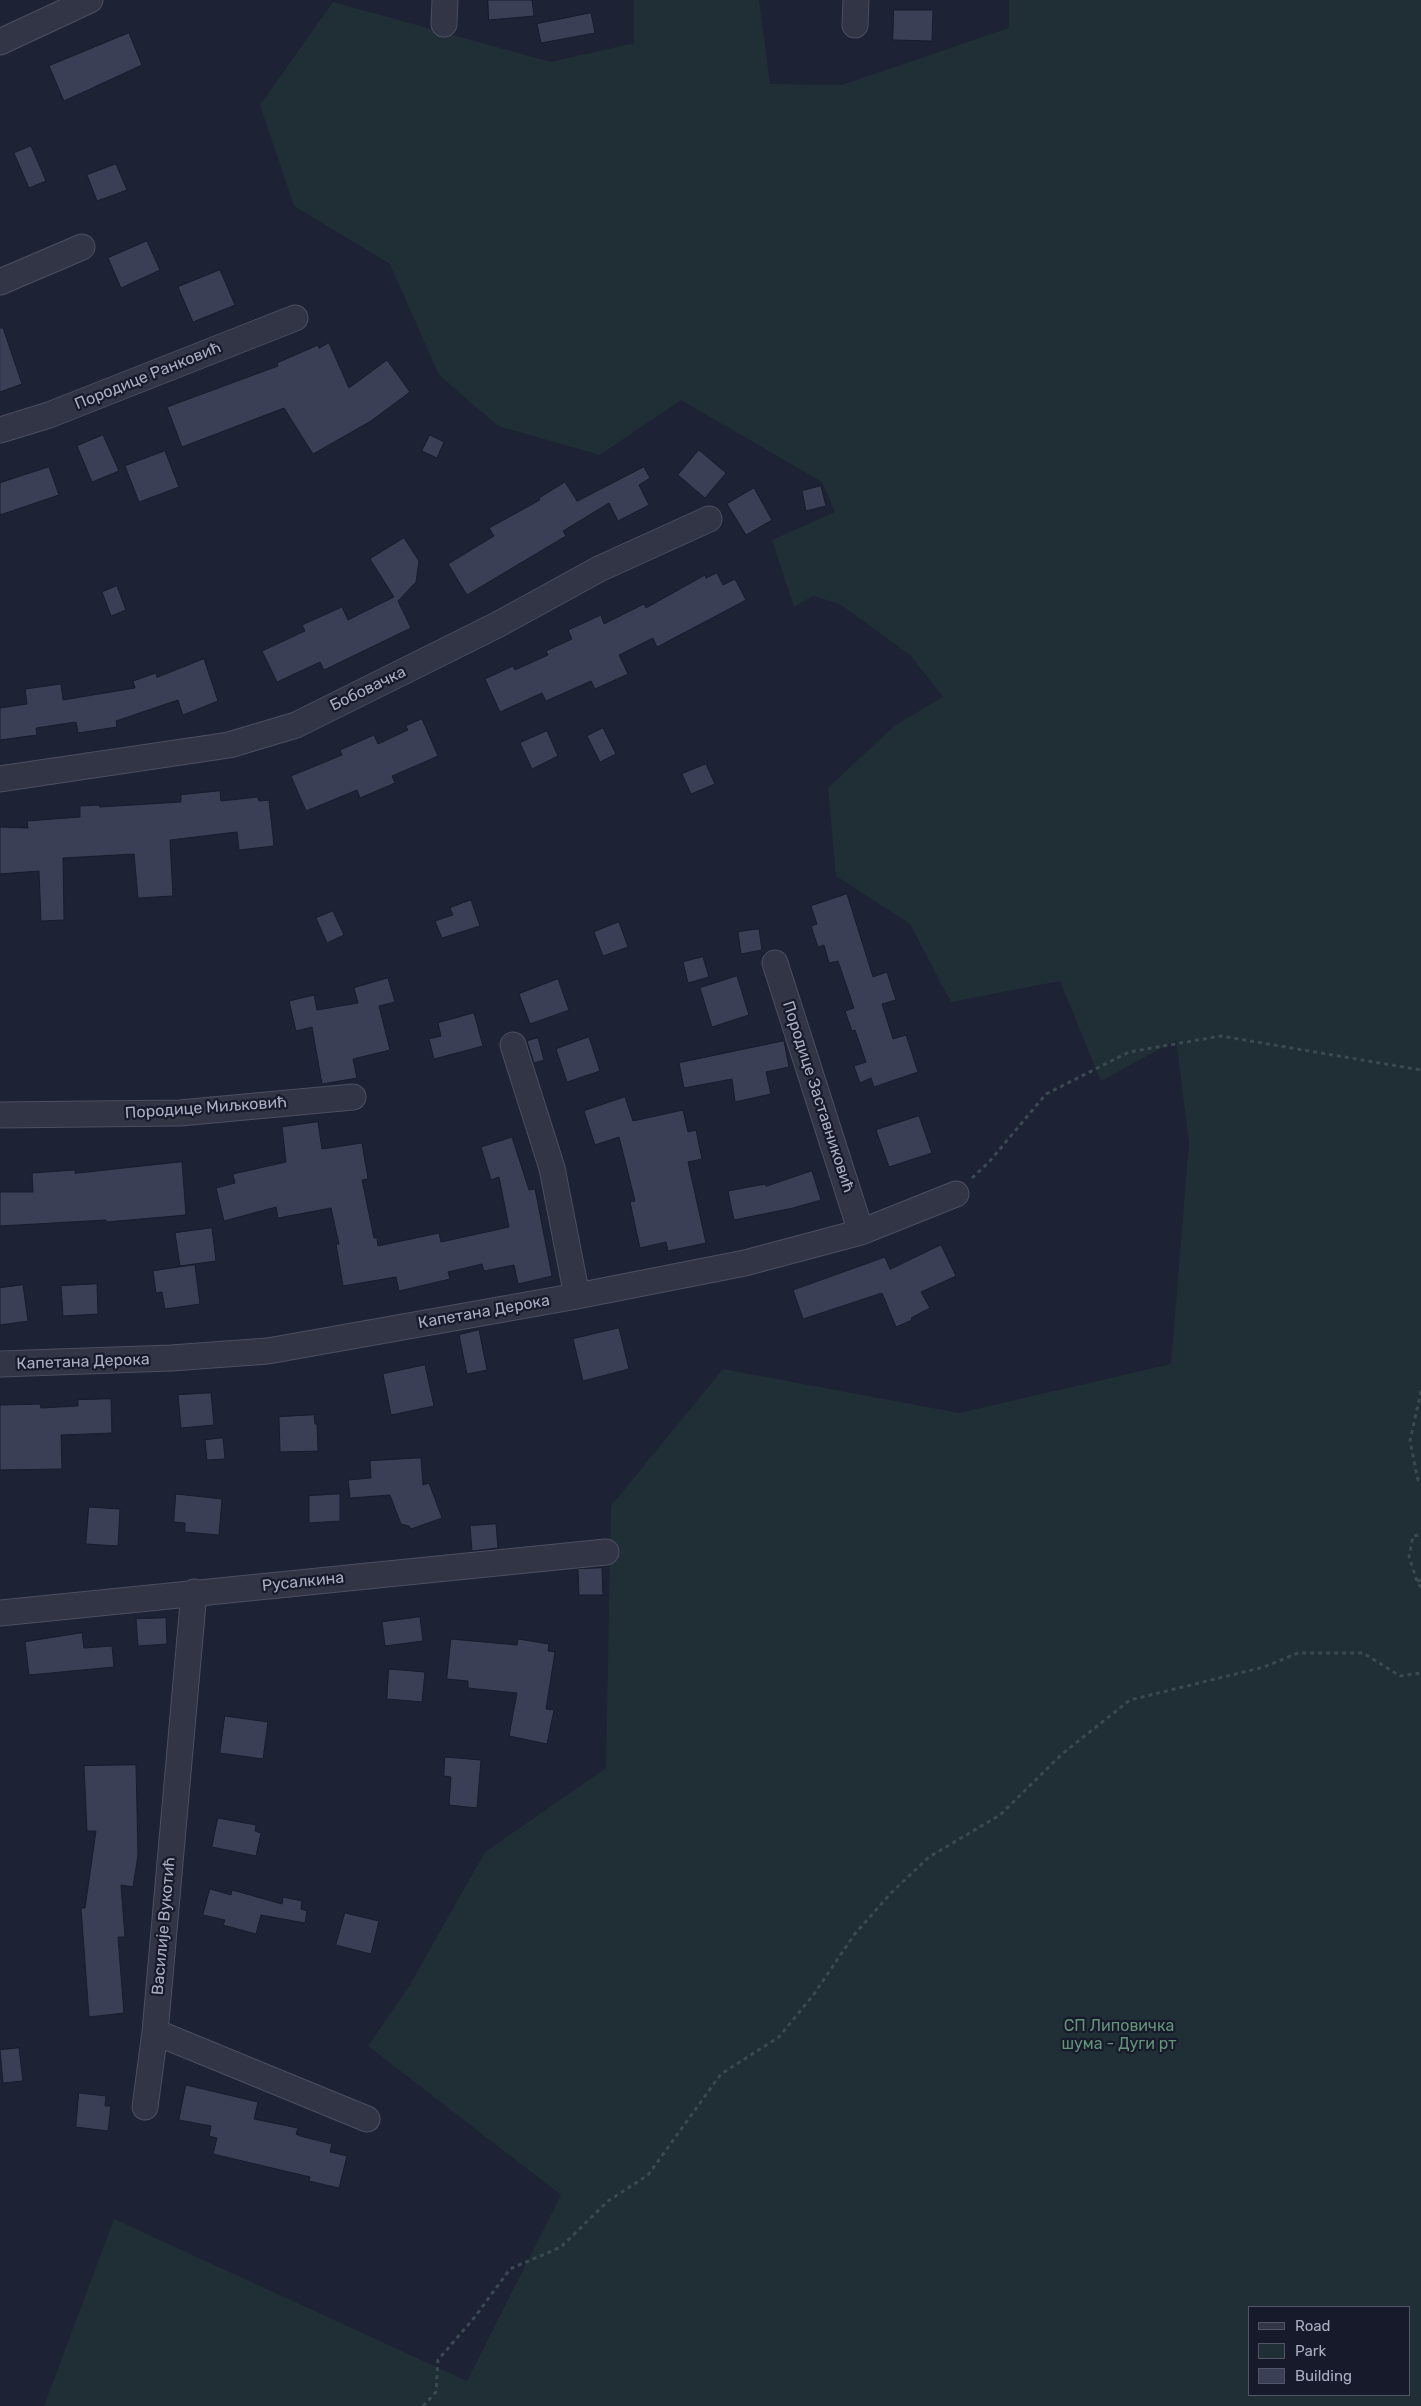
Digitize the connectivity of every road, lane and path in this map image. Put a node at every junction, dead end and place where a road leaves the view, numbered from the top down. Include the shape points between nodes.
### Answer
1 (90, 0) edge
2 (856, 0) edge
3 (856, 25) dead end
4 (0, 42) edge
5 (82, 247) dead end
6 (0, 282) edge
7 (295, 318) dead end
8 (0, 430) edge
9 (708, 519) dead end
10 (0, 779) edge
11 (775, 963) dead end
12 (513, 1045) dead end
13 (1421, 1070) edge
14 (353, 1097) dead end
15 (0, 1115) edge
16 (956, 1194) joint
17 (862, 1232) junction
18 (577, 1296) junction
19 (0, 1364) edge
20 (1421, 1391) edge
21 (1421, 1483) edge
22 (1421, 1534) edge
23 (606, 1552) dead end
24 (1419, 1581) edge
25 (1421, 1588) edge
26 (194, 1592) junction
27 (0, 1612) edge
28 (1421, 1673) edge
29 (155, 2032) junction
30 (145, 2107) dead end
31 (367, 2119) dead end
32 (423, 2406) edge

1 - 4 street
2 - 3 street
5 - 6 street
7 - 8 street, Породице Ранковић via 49,415
9 - 10 street, Бобовачка via 599,569 497,625 296,725 229,745
11 - 17 street, Породице Заставниковић
12 - 18 street via 552,1168
13 - 16 path via 1221,1036 1128,1052 1046,1094 989,1162
14 - 15 street, Породице Миљковић via 180,1113
16 - 17 street, Капетана Дерока
17 - 18 street, Капетана Дерока via 745,1263
18 - 19 street, Капетана Дерока via 268,1351
20 - 21 path via 1410,1441
22 - 24 path via 1412,1536 1409,1557
23 - 26 street, Русалкина
24 - 25 path
26 - 27 street, Русалкина
26 - 29 street, Василије Вукотић
28 - 32 path via 1400,1676 1363,1653 1298,1653 1264,1666 1130,1700 1062,1754 1000,1815 929,1857 892,1892 854,1935 814,1994 779,2037 721,2074 648,2175 608,2201 561,2248 510,2269 438,2360 436,2392
29 - 30 street, Василије Вукотић
29 - 31 street

